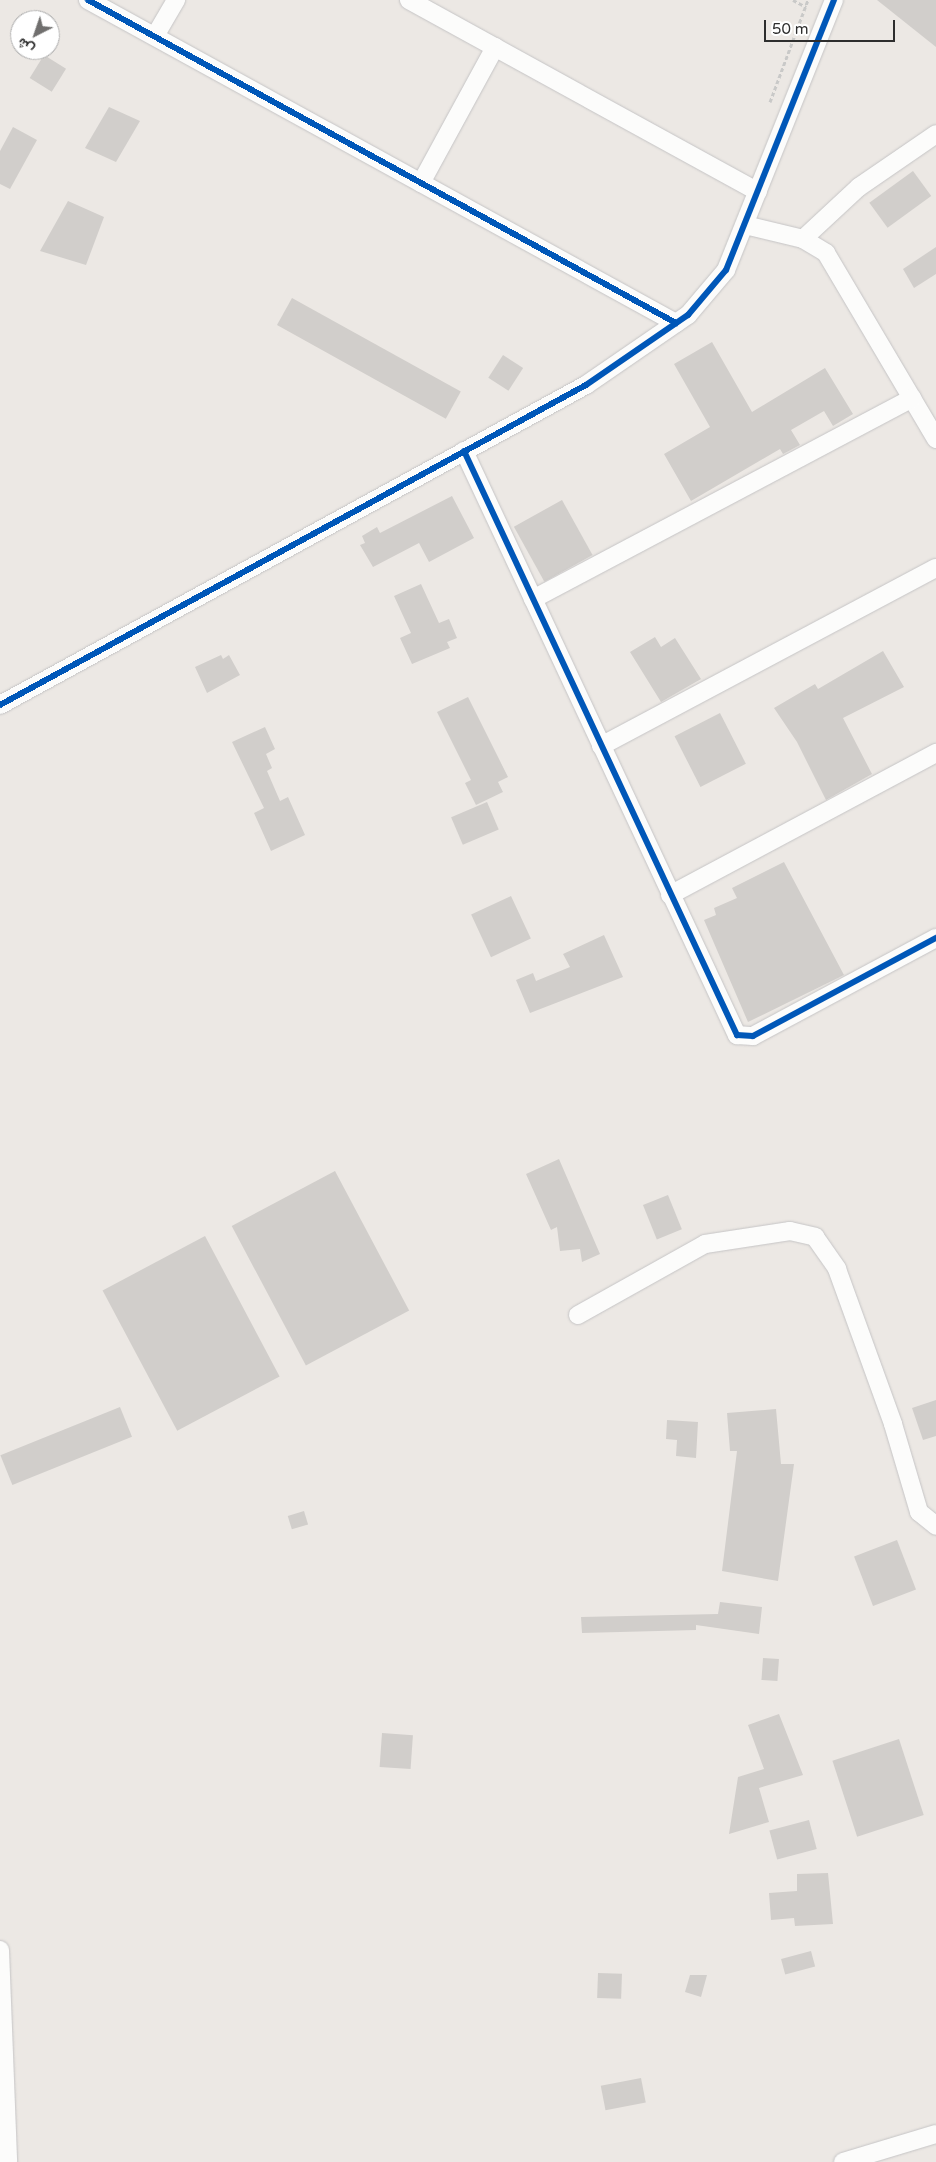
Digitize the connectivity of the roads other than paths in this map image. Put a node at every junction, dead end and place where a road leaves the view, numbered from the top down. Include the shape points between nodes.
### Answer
1 (88, 0) edge
2 (176, 0) edge
3 (409, 0) edge
4 (834, 0) edge
5 (155, 36) junction
6 (495, 47) junction
7 (936, 134) edge
8 (421, 183) junction
9 (758, 192) junction
10 (745, 225) junction
11 (803, 238) junction
12 (676, 323) junction
13 (912, 398) junction
14 (936, 439) edge
15 (464, 451) junction
16 (936, 568) edge
17 (533, 600) junction
18 (0, 705) edge
19 (601, 746) junction
20 (936, 753) edge
21 (670, 895) junction
22 (936, 938) edge
23 (578, 1315) dead end
24 (936, 1526) edge
25 (0, 1950) edge
26 (936, 2134) edge
27 (8, 2162) edge
28 (843, 2162) edge

1 - 5 street
2 - 5 street
3 - 6 street
4 - 9 street
5 - 8 street
6 - 8 street
6 - 9 street
7 - 11 street via 859,187
8 - 12 street
9 - 10 street
10 - 11 street
10 - 12 street via 718,283
11 - 13 street via 826,253
12 - 15 street via 586,385
13 - 14 street
13 - 17 street
15 - 17 street
15 - 18 street
16 - 19 street
17 - 19 street
19 - 21 street
20 - 21 street
21 - 22 street via 733,1030 743,1037 753,1036
23 - 24 street via 706,1244 790,1232 815,1236 837,1269 893,1424 920,1512
25 - 27 street
26 - 28 street

